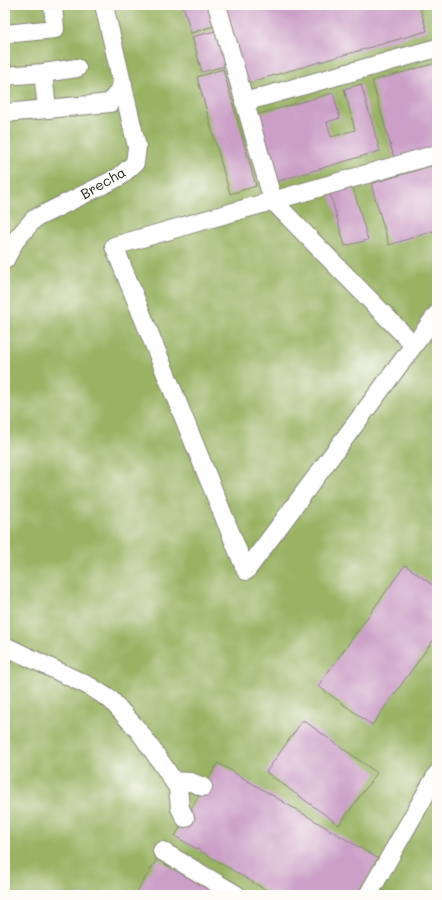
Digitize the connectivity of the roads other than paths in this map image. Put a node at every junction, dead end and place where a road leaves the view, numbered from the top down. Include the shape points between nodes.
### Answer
1 (53, 5) edge
2 (104, 5) edge
3 (217, 5) edge
4 (5, 34) edge
5 (437, 48) edge
6 (77, 68) dead end
7 (43, 73) junction
8 (5, 76) edge
9 (123, 84) junction
10 (244, 102) junction
11 (47, 110) junction
12 (5, 113) edge
13 (437, 154) edge
14 (273, 201) junction
15 (5, 260) edge
16 (437, 314) edge
17 (414, 345) junction
18 (5, 646) edge
19 (437, 774) edge
20 (173, 781) junction
21 (204, 787) dead end
22 (432, 796) edge
23 (185, 818) dead end
24 (162, 851) dead end
25 (237, 895) edge
26 (368, 895) edge

1 - 4 street via 55,29
2 - 9 street, Brecha
3 - 10 street
5 - 10 street
6 - 7 street
7 - 8 street
7 - 11 street
9 - 11 street via 110,103
9 - 15 street, Brecha via 137,147 135,163 119,177 34,219 15,241
10 - 14 street
11 - 12 street
13 - 14 street
14 - 17 street
14 - 17 street via 114,246 246,571
16 - 17 street
18 - 20 street via 91,687 111,700 139,731
19 - 22 street
20 - 21 street via 191,782
20 - 23 street via 178,788 180,808
22 - 26 street
24 - 25 street

